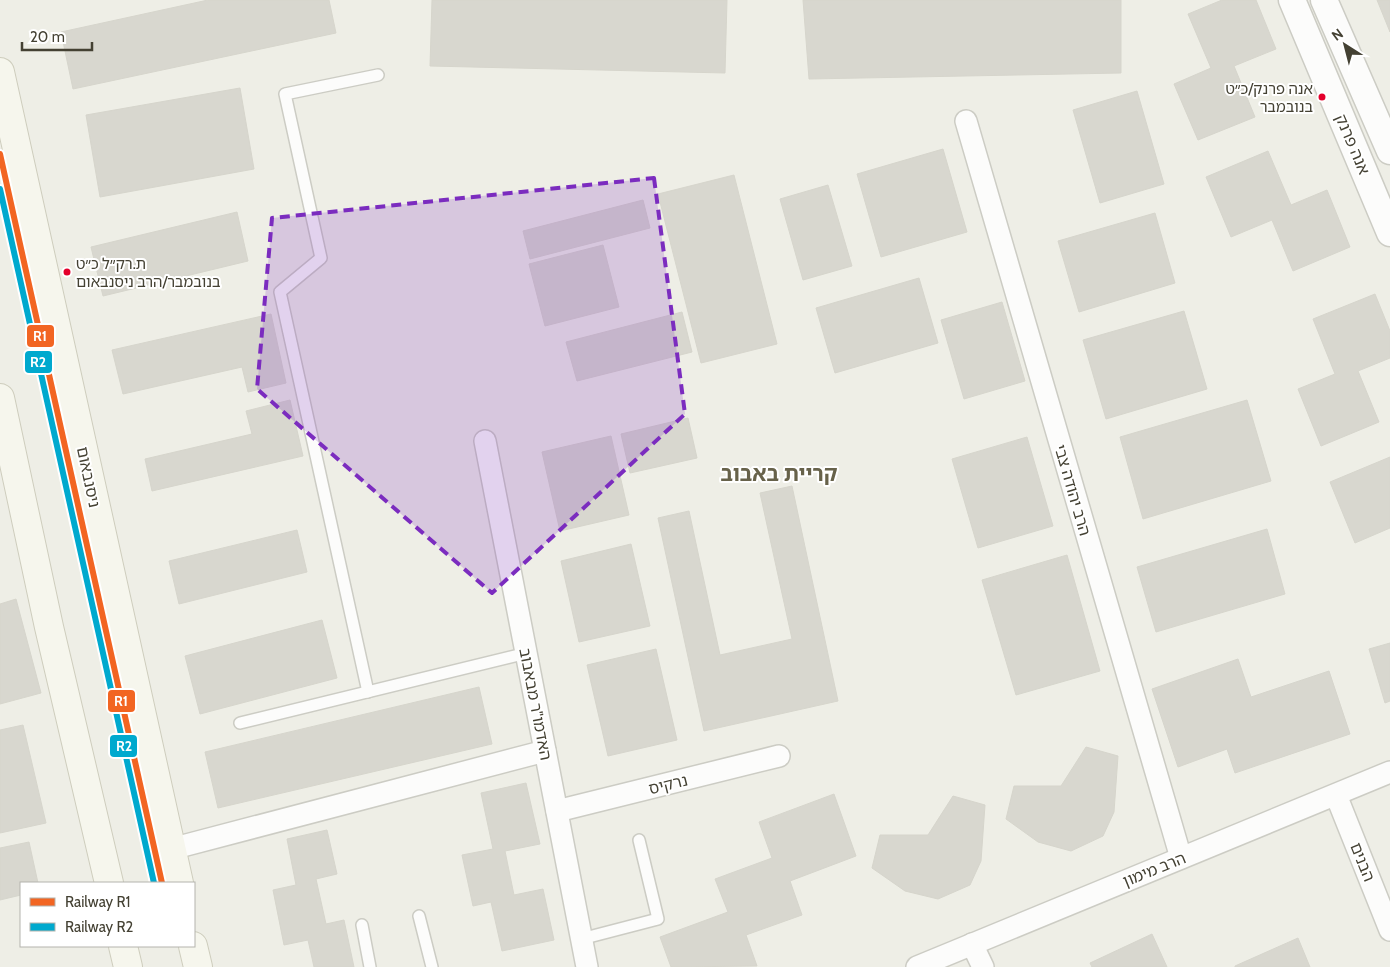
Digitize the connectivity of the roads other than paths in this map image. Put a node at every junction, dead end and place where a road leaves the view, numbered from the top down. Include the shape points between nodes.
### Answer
1 (1292, 0) edge
2 (1324, 0) edge
3 (0, 72) edge
4 (378, 74) dead end
5 (966, 121) dead end
6 (1390, 151) edge
7 (1390, 233) edge
8 (0, 398) edge
9 (485, 441) dead end
10 (527, 653) junction
11 (368, 692) junction
12 (240, 723) dead end
13 (545, 750) junction
14 (778, 756) dead end
15 (1390, 772) edge
16 (1336, 795) junction
17 (556, 811) junction
18 (639, 840) dead end
19 (171, 849) junction
20 (1181, 858) junction
21 (109, 882) edge
22 (179, 882) edge
23 (419, 916) dead end
24 (362, 925) dead end
25 (1390, 930) edge
26 (582, 939) junction
27 (972, 944) junction
28 (124, 947) edge
29 (193, 947) edge
30 (128, 967) edge
31 (198, 967) edge
32 (370, 967) edge
33 (432, 967) edge
34 (587, 967) edge
35 (917, 967) edge
36 (982, 967) edge

1 - 7 street, אנה פרנק
2 - 6 street, אנה פרנק
3 - 19 main road, ניסנבאום
4 - 11 lane via 285,94 321,258 280,292
5 - 20 street, הרב יהודה צבי
8 - 21 main road
9 - 10 street, האדמו"ר מבאבוב
10 - 11 lane
10 - 13 street, האדמו"ר מבאבוב
11 - 12 lane
13 - 17 street, האדמו"ר מבאבוב
13 - 19 street
14 - 17 street, נרקיס
15 - 16 street, הרב מימון
16 - 20 street, הרב מימון
16 - 25 street, הבנים
17 - 26 street, האדמו"ר מבאבוב
18 - 26 lane via 658,920
19 - 22 main road, ניסנבאום
20 - 27 street, הרב מימון
23 - 33 lane
24 - 32 lane
26 - 34 street, האדמו"ר מבאבוב
27 - 35 street, הרב מימון
27 - 36 street
28 - 30 main road
29 - 31 main road

